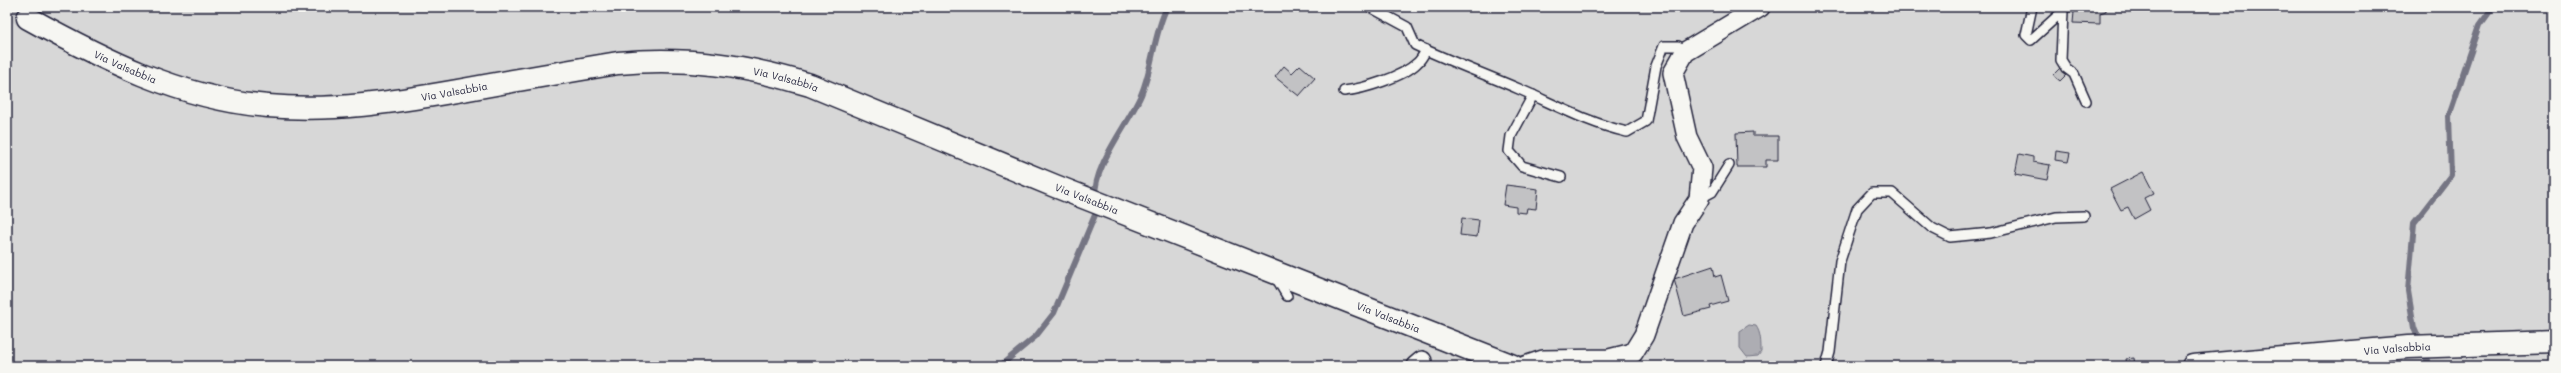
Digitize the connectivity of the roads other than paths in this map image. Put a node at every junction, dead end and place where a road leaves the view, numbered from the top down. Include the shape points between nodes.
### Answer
1 (1370, 7) edge
2 (1760, 7) edge
3 (2032, 7) edge
4 (28, 18) tunnel mouth
5 (1426, 50) junction
6 (1685, 52) junction
7 (1344, 91) dead end
8 (1533, 95) junction
9 (2086, 101) dead end
10 (1729, 165) dead end
11 (1561, 177) dead end
12 (1699, 199) junction
13 (2084, 216) dead end
14 (1271, 270) junction
15 (1287, 296) dead end
16 (2554, 342) edge
17 (1513, 366) edge
18 (1525, 366) edge
19 (1826, 366) edge
20 (2193, 366) edge

1 - 5 lane via 1407,26 1415,45
2 - 6 street
3 - 9 lane via 2026,35 2031,40 2063,11 2061,60 2074,74
4 - 14 main road, Via Valsabbia via 91,53 170,85 213,97 267,106 316,109 368,106 618,63 680,60 732,65 810,85
5 - 7 lane via 1417,64 1360,89
5 - 8 lane
6 - 8 lane via 1678,46 1664,46 1656,66 1646,121 1627,132 1598,125
6 - 12 street via 1673,73 1687,137 1702,168
8 - 11 lane via 1512,136 1509,151 1522,166
10 - 12 lane via 1712,192
12 - 18 street via 1682,223 1644,335 1633,353 1609,358 1543,360
13 - 19 lane via 2056,217 1991,233 1950,237 1932,228 1892,193 1872,193 1857,209 1840,261 1830,352
14 - 15 lane
14 - 17 main road, Via Valsabbia
16 - 20 main road, Via Valsabbia via 2408,347

